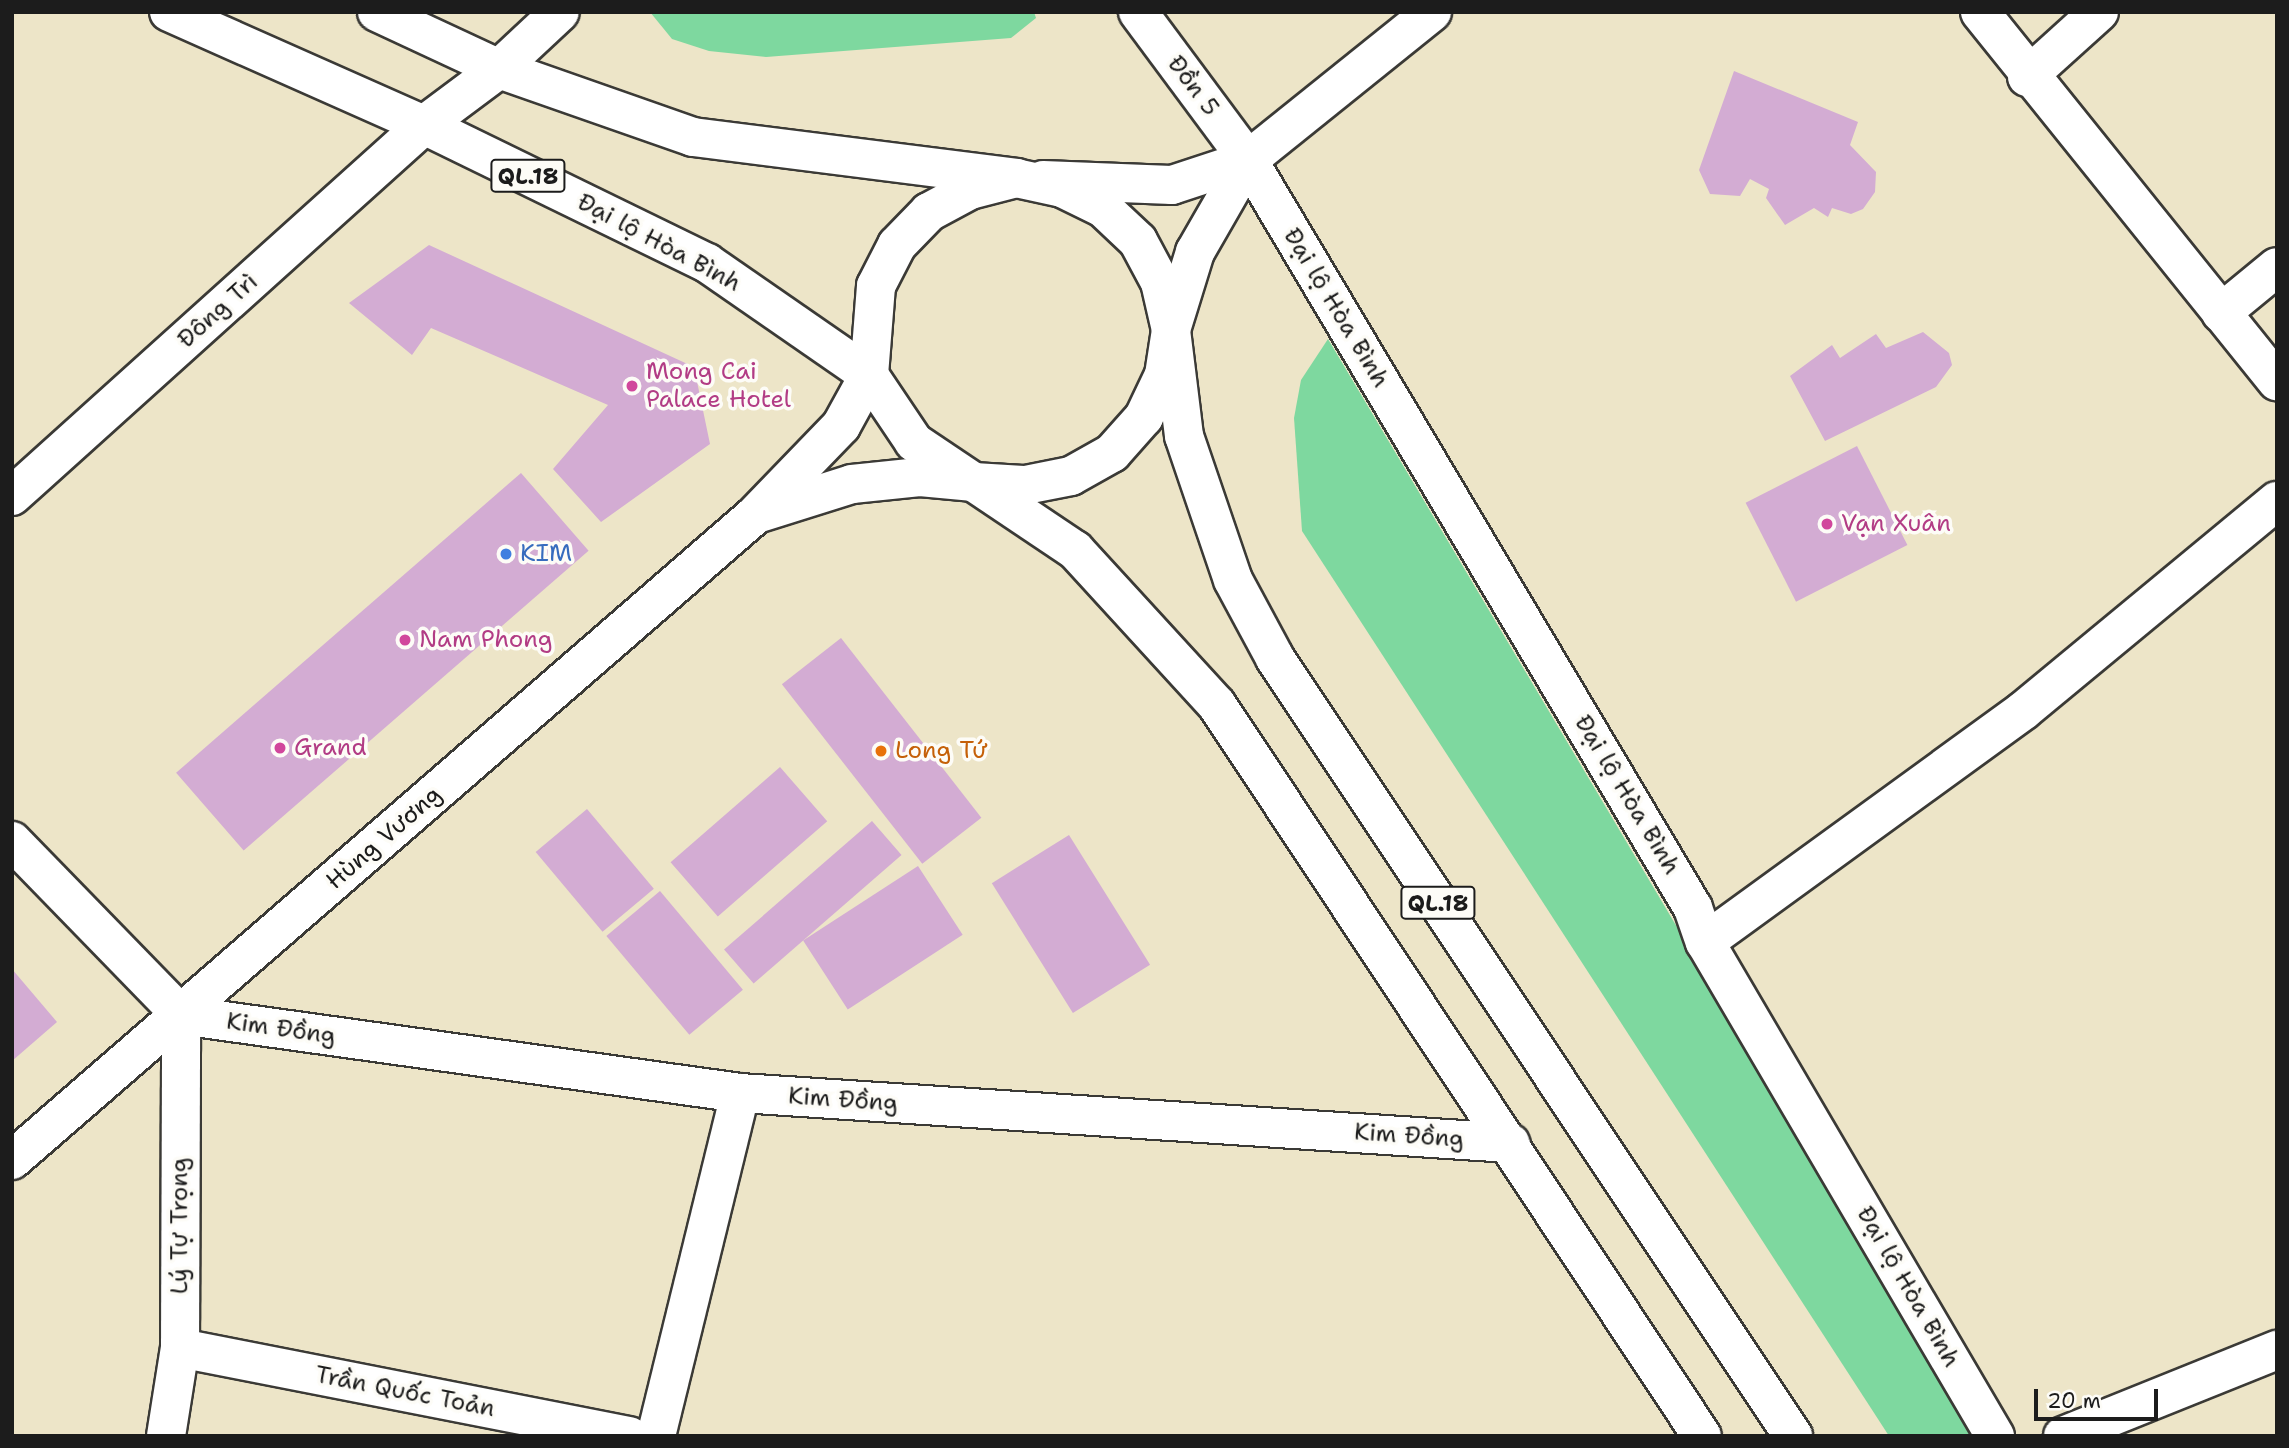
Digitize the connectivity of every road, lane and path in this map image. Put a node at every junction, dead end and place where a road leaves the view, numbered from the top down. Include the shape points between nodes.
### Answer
1 (169, 12) edge
2 (377, 12) edge
3 (560, 12) edge
4 (1138, 12) edge
5 (1432, 12) edge
6 (1980, 12) edge
7 (2099, 12) edge
8 (499, 69) junction
9 (2027, 77) junction
10 (424, 125) junction
11 (1248, 160) junction
12 (1016, 178) junction
13 (2277, 267) edge
14 (2221, 313) junction
15 (1171, 330) junction
16 (869, 375) junction
17 (2277, 382) edge
18 (974, 482) junction
19 (12, 496) edge
20 (2277, 501) edge
21 (755, 515) junction
22 (12, 841) edge
23 (1705, 942) junction
24 (181, 1015) junction
25 (740, 1093) junction
26 (1510, 1143) junction
27 (12, 1160) edge
28 (180, 1348) junction
29 (2277, 1350) edge
30 (1777, 1430) edge
31 (166, 1436) edge
32 (629, 1436) edge
33 (656, 1436) edge
34 (1702, 1436) edge
35 (1995, 1436) edge
36 (2063, 1436) edge

1 - 10 main road, Đại lộ Hòa Bình / QL.18
2 - 8 main road
3 - 8 main road
4 - 11 main road, Đồn 5
5 - 11 main road
6 - 9 main road
7 - 9 main road
8 - 10 main road, Đông Trì
8 - 12 main road via 693,137
9 - 14 main road
10 - 16 main road, Đại lộ Hòa Bình / QL.18 via 707,263
10 - 19 main road, Đông Trì
11 - 12 main road via 1172,185
11 - 15 main road via 1195,252
11 - 23 main road, Đại lộ Hòa Bình via 1693,908
12 - 15 main road via 1062,188 1104,208 1138,240 1160,282
12 - 16 main road via 970,190 929,212 897,245 876,286
13 - 14 main road
14 - 17 main road
15 - 18 main road via 1164,374 1144,417 1112,453 1071,476 1025,485
15 - 30 main road, QL.18 via 1184,436 1233,580 1275,658
16 - 18 main road via 914,442
16 - 21 main road, Hùng Vương via 841,426
18 - 21 main road via 920,477 852,484
18 - 26 main road, QL.18 via 1075,550 1217,705
20 - 23 main road via 2024,710
21 - 24 main road, Hùng Vương
22 - 24 main road
23 - 35 main road, Đại lộ Hòa Bình
24 - 25 main road, Kim Đồng
24 - 27 main road, Hùng Vương
24 - 28 main road, Lý Tự Trọng
25 - 26 main road, Kim Đồng
25 - 33 main road
26 - 34 main road, QL.18
28 - 31 main road, Lý Tự Trọng
28 - 32 main road, Trần Quốc Toản
29 - 36 main road

